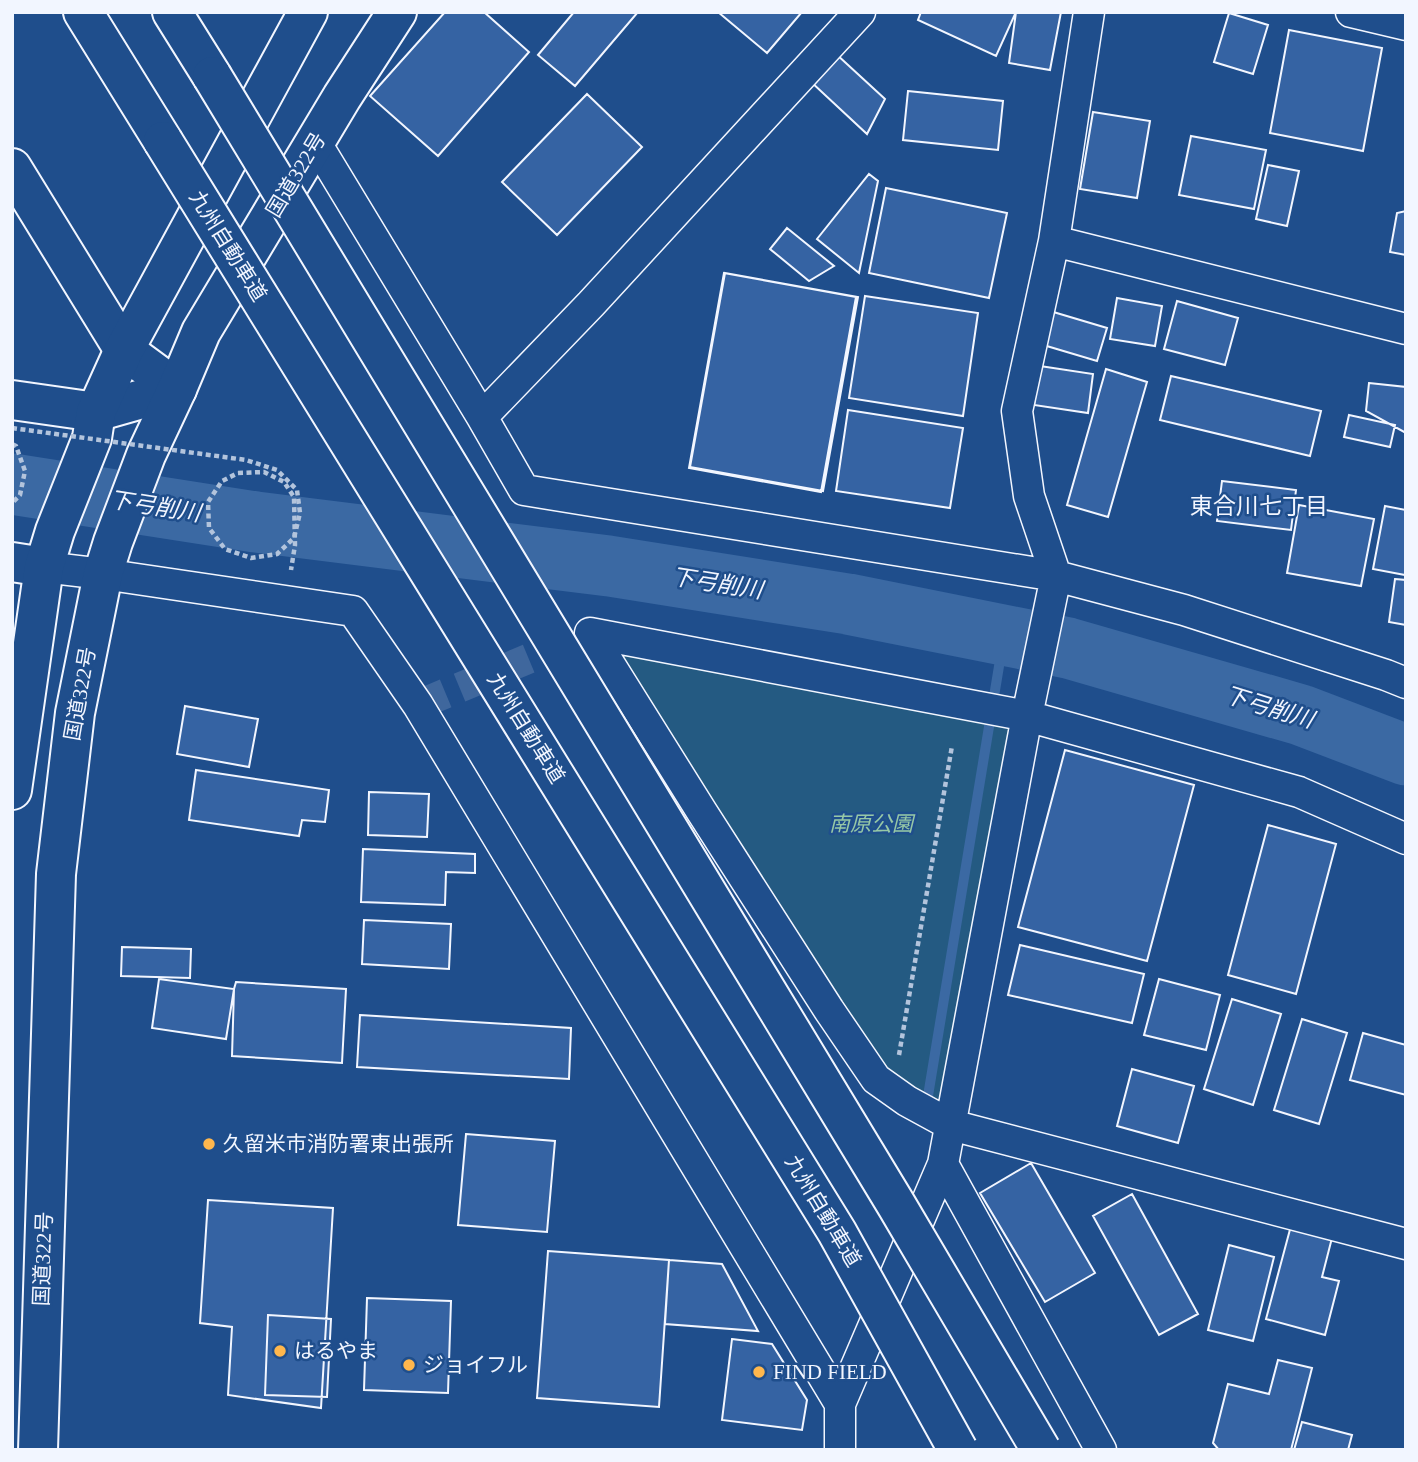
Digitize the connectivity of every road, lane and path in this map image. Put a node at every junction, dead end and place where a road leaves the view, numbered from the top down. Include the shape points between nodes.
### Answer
1 (83, 12) edge
2 (172, 12) edge
3 (308, 12) edge
4 (397, 12) edge
5 (860, 12) edge
6 (1088, 12) edge
7 (1351, 12) edge
8 (1406, 26) edge
9 (316, 142) junction
10 (12, 167) edge
11 (1054, 242) junction
12 (1406, 329) edge
13 (124, 351) junction
14 (177, 390) junction
15 (12, 400) edge
16 (482, 417) junction
17 (94, 425) junction
18 (12, 428) edge
19 (12, 444) edge
20 (12, 503) edge
21 (108, 558) junction
22 (28, 565) edge
23 (1056, 576) junction
24 (285, 601) junction
25 (1406, 683) edge
26 (1027, 716) junction
27 (952, 746) dead end
28 (12, 790) edge
29 (1406, 839) edge
30 (893, 1091) junction
31 (951, 1125) junction
32 (943, 1164) junction
33 (1406, 1244) edge
34 (840, 1404) junction
35 (38, 1450) edge
36 (840, 1450) edge
37 (958, 1450) edge
38 (1041, 1450) edge
39 (1101, 1450) edge

1 - 37 main road, 九州自動車道, bridge via 837,1232
2 - 38 main road, bridge
3 - 13 main road
4 - 9 main road, 国道322号
5 - 16 street
6 - 11 street
7 - 8 street
9 - 14 main road, 国道322号 via 201,332
9 - 16 street
10 - 13 main road
11 - 12 street
11 - 23 street via 1017,411 1029,496
13 - 14 main road
13 - 17 main road
14 - 17 main road
14 - 21 main road, 国道322号 via 146,455
15 - 17 main road
16 - 23 street via 524,490
17 - 22 main road via 55,531
18 - 24 path, bridge via 246,460 277,470 298,489 300,513 297,526 294,538 277,554 251,558 225,549 209,528 208,502 222,481 238,473 264,472 284,482 294,498 295,521 295,533 295,545
19 - 20 path via 25,471 20,495
21 - 22 street
21 - 24 street
21 - 35 main road, 国道322号 via 75,713 56,874
22 - 28 main road
23 - 25 street via 1184,610
23 - 26 street
24 - 34 street via 353,611 360,621 418,705
26 - 29 street via 1299,792
26 - 30 street via 590,633 829,1010 876,1079
26 - 31 street
27 - 30 path
30 - 31 street
31 - 32 street
31 - 33 street
32 - 34 street
32 - 39 street
34 - 36 street

